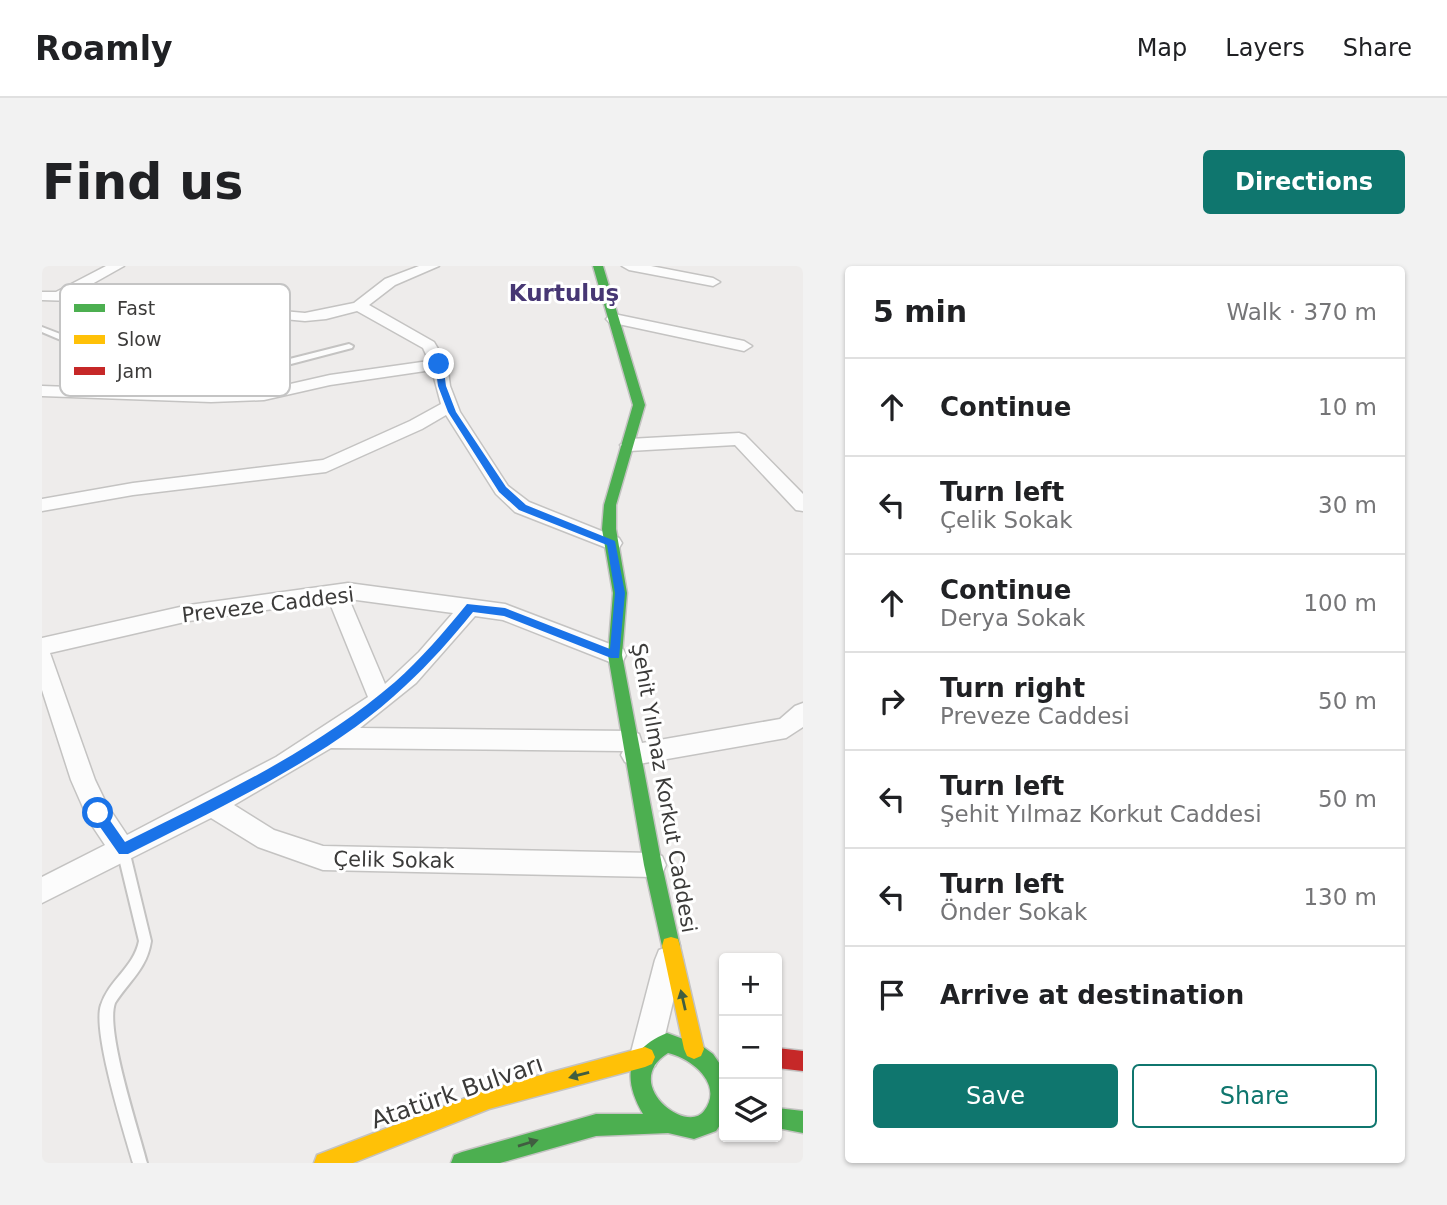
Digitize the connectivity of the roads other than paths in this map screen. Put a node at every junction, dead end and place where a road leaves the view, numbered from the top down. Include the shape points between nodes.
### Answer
1 (117, 266) edge
2 (432, 266) edge
3 (598, 266) edge
4 (629, 266) edge
5 (713, 282) dead end
6 (82, 284) edge
7 (42, 296) edge
8 (59, 296) edge
9 (359, 306) junction
10 (290, 316) edge
11 (614, 319) junction
12 (42, 329) edge
13 (60, 336) edge
14 (349, 346) dead end
15 (744, 346) dead end
16 (290, 362) edge
17 (439, 364) junction
18 (290, 388) edge
19 (42, 391) edge
20 (60, 392) edge
21 (183, 396) edge
22 (228, 396) edge
23 (449, 406) junction
24 (629, 445) junction
25 (42, 505) edge
26 (803, 505) edge
27 (612, 543) junction
28 (336, 593) junction
29 (470, 607) junction
30 (42, 646) edge
31 (615, 655) junction
32 (42, 657) edge
33 (380, 701) junction
34 (803, 713) edge
35 (327, 738) junction
36 (632, 748) junction
37 (212, 805) junction
38 (123, 850) junction
39 (653, 865) junction
40 (42, 890) edge
41 (671, 950) junction
42 (694, 1049) junction
43 (714, 1051) dead end
44 (645, 1057) junction
45 (782, 1059) edge
46 (803, 1062) edge
47 (719, 1082) edge
48 (719, 1114) edge
49 (782, 1119) edge
50 (803, 1122) edge
51 (663, 1124) junction
52 (140, 1163) edge
53 (325, 1163) edge
54 (463, 1163) edge

1 - 6 street
2 - 9 street via 397,278
3 - 11 street, Şehit Yılmaz Korkut Caddesi
4 - 5 street
7 - 8 street
9 - 10 street via 326,316
9 - 17 street via 429,345
11 - 15 street
11 - 24 street, Şehit Yılmaz Korkut Caddesi via 639,405
12 - 13 lane
14 - 16 lane
17 - 18 street
17 - 23 street
19 - 20 street
21 - 22 street
23 - 25 street via 326,466
23 - 27 street via 502,490 523,507
24 - 26 street via 739,439
24 - 27 street, Şehit Yılmaz Korkut Caddesi via 610,505
27 - 31 street, Şehit Yılmaz Korkut Caddesi via 620,593
28 - 29 street, Preveze Caddesi
28 - 30 street, Preveze Caddesi via 189,613
28 - 33 street
29 - 31 street, Preveze Caddesi via 505,612
29 - 33 street via 443,642
31 - 36 street, Şehit Yılmaz Korkut Caddesi
32 - 38 street via 83,779 98,813
33 - 35 street
34 - 36 street via 786,729
35 - 36 street
35 - 37 street
36 - 39 street, Şehit Yılmaz Korkut Caddesi
37 - 38 street
37 - 39 street, Çelik Sokak via 267,839 323,858
38 - 40 street
38 - 52 lane via 145,949 137,967 111,995 104,1019
39 - 41 street, Şehit Yılmaz Korkut Caddesi
42 -> 41 street, Şehit Yılmaz Korkut Caddesi
41 - 44 street
42 - 43 street
42 - 44 street via 667,1043
42 - 47 street via 706,1059
44 - 51 street via 639,1085 643,1100
44 -> 53 street, Atatürk Bulvarı via 489,1099
45 - 46 street
48 - 51 street via 702,1129 690,1132
49 - 50 street
54 -> 51 street via 596,1125

